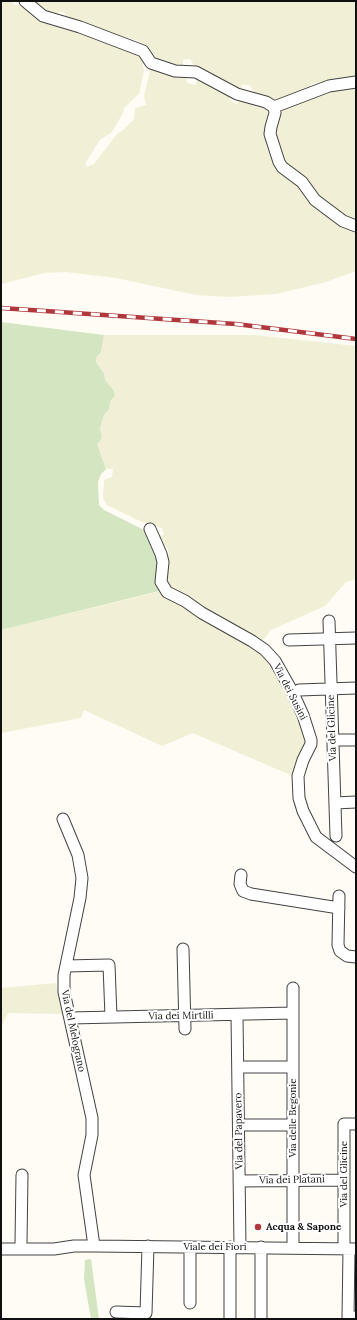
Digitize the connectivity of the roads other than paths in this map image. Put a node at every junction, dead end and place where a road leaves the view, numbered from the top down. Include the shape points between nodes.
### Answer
1 (25, 1) edge
2 (356, 82) edge
3 (274, 107) junction
4 (356, 226) edge
5 (150, 529) dead end
6 (329, 621) dead end
7 (356, 638) edge
8 (329, 639) junction
9 (289, 640) dead end
10 (356, 688) edge
11 (331, 689) junction
12 (299, 690) dead end
13 (333, 740) junction
14 (356, 740) edge
15 (356, 802) edge
16 (335, 803) junction
17 (63, 819) dead end
18 (336, 836) dead end
19 (356, 867) edge
20 (241, 875) dead end
21 (339, 896) dead end
22 (339, 908) junction
23 (183, 949) dead end
24 (356, 958) edge
25 (66, 966) junction
26 (293, 988) dead end
27 (293, 1013) junction
28 (237, 1015) junction
29 (184, 1016) junction
30 (111, 1017) junction
31 (70, 1018) junction
32 (185, 1029) dead end
33 (238, 1067) junction
34 (293, 1067) junction
35 (293, 1124) junction
36 (356, 1124) edge
37 (238, 1125) junction
38 (22, 1175) dead end
39 (293, 1180) junction
40 (344, 1180) junction
41 (239, 1181) junction
42 (1, 1243) edge
43 (21, 1243) junction
44 (74, 1246) junction
45 (94, 1246) junction
46 (148, 1246) junction
47 (190, 1247) junction
48 (235, 1247) junction
49 (261, 1247) junction
50 (1, 1248) edge
51 (293, 1248) junction
52 (350, 1249) edge
53 (190, 1303) dead end
54 (116, 1312) dead end
55 (356, 1317) edge
56 (230, 1319) edge
57 (261, 1319) edge

1 - 3 street via 43,16 80,27 143,52 151,63 175,71 196,72 237,94 266,102
2 - 3 street via 329,86
3 - 4 street via 270,134 282,167 302,182 315,200 343,221
5 - 19 street, Via dei Susini via 162,554 161,582 167,592 252,641 265,650 275,662 303,715 311,740 298,776 299,798 303,811 316,836
6 - 8 street, Via del Glicine
7 - 8 street
8 - 9 street
8 - 11 street, Via del Glicine
10 - 11 street
11 - 12 street
11 - 13 street, Via del Glicine
13 - 14 street
13 - 16 street, Via del Glicine
15 - 16 street
16 - 18 street, Via del Glicine
17 - 25 street, Via del Melograno via 78,855 82,878
20 - 22 street via 240,884 243,890 251,894
21 - 22 street
22 - 24 street via 340,951
23 - 29 street
25 - 30 street via 109,965
25 - 31 street, Via del Melograno via 64,992
26 - 27 street, Via delle Begonie
27 - 28 street, Via dei Mirtilli
27 - 34 street, Via delle Begonie
28 - 29 street, Via dei Mirtilli
28 - 33 street, Via del Papavero
29 - 30 street, Via dei Mirtilli
29 - 32 street
30 - 31 street, Via dei Mirtilli
31 - 45 street, Via del Melograno via 92,1118 92,1135 84,1175
33 - 34 street
33 - 37 street, Via del Papavero
34 - 35 street, Via delle Begonie
35 - 37 street
35 - 39 street, Via delle Begonie
36 - 40 street, Via del Glicine via 344,1124
37 - 41 street, Via del Papavero
38 - 43 street
39 - 40 street, Via dei Platani
39 - 41 street, Via dei Platani
39 - 51 street, Via delle Begonie
40 - 52 street, Via del Glicine
41 - 48 street, Via del Papavero
42 - 43 street, Viale dei Fiori
43 - 44 street, Viale dei Fiori
44 - 45 street, Viale dei Fiori
44 - 50 street, Viale dei Fiori via 54,1249
45 - 46 street, Viale dei Fiori
46 - 47 street, Viale dei Fiori
46 - 54 street via 146,1313
47 - 48 street, Viale dei Fiori
47 - 53 street
48 - 49 street, Viale dei Fiori
48 - 56 street, Via del Papavero
49 - 51 street, Viale dei Fiori
49 - 57 street
51 - 52 street, Viale dei Fiori
52 - 55 street, Via del Glicine via 348,1317

